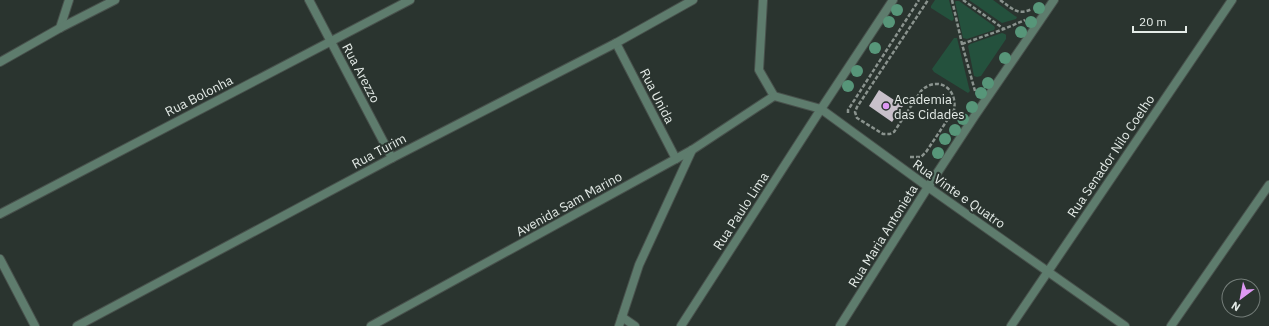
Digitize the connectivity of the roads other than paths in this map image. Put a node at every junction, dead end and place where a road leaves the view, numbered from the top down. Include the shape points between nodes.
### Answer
1 (69, 0) edge
2 (115, 0) edge
3 (309, 0) edge
4 (410, 0) edge
5 (693, 0) edge
6 (763, 0) edge
7 (893, 0) edge
8 (1054, 0) edge
9 (1232, 0) edge
10 (60, 28) junction
11 (331, 42) junction
12 (616, 43) junction
13 (0, 62) edge
14 (774, 96) junction
15 (821, 109) junction
16 (692, 150) junction
17 (392, 158) junction
18 (676, 159) junction
19 (1269, 185) edge
20 (928, 187) junction
21 (0, 214) edge
22 (0, 259) edge
23 (1047, 271) junction
24 (622, 317) junction
25 (35, 326) edge
26 (78, 326) edge
27 (371, 326) edge
28 (620, 326) edge
29 (635, 326) edge
30 (681, 326) edge
31 (840, 326) edge
32 (1010, 326) edge
33 (1125, 326) edge
34 (1171, 326) edge

1 - 10 street
2 - 10 street
3 - 11 street, Rua Arezzo
4 - 11 street, Rua Bolonha
5 - 12 street, Rua Turim
6 - 14 street via 759,70
7 - 15 street, Rua Paulo Lima
8 - 20 street, Rua Maria Antonieta
9 - 23 street, Rua Senador Nilo Coelho
10 - 13 street
11 - 17 street, Rua Arezzo
11 - 21 street, Rua Bolonha
12 - 17 street, Rua Turim
12 - 18 street, Rua Unida
14 - 15 street, Rua Vinte e Quatro
14 - 16 street, Avenida Sam Marino
15 - 20 street, Rua Vinte e Quatro
15 - 30 street, Rua Paulo Lima
16 - 18 street, Avenida Sam Marino
16 - 24 street via 639,265
17 - 26 street, Rua Turim
18 - 27 street, Avenida Sam Marino
19 - 34 street
20 - 23 street, Rua Vinte e Quatro
20 - 31 street, Rua Maria Antonieta
22 - 25 street
23 - 32 street, Rua Senador Nilo Coelho
23 - 33 street, Rua Vinte e Quatro
24 - 28 street
24 - 29 street

